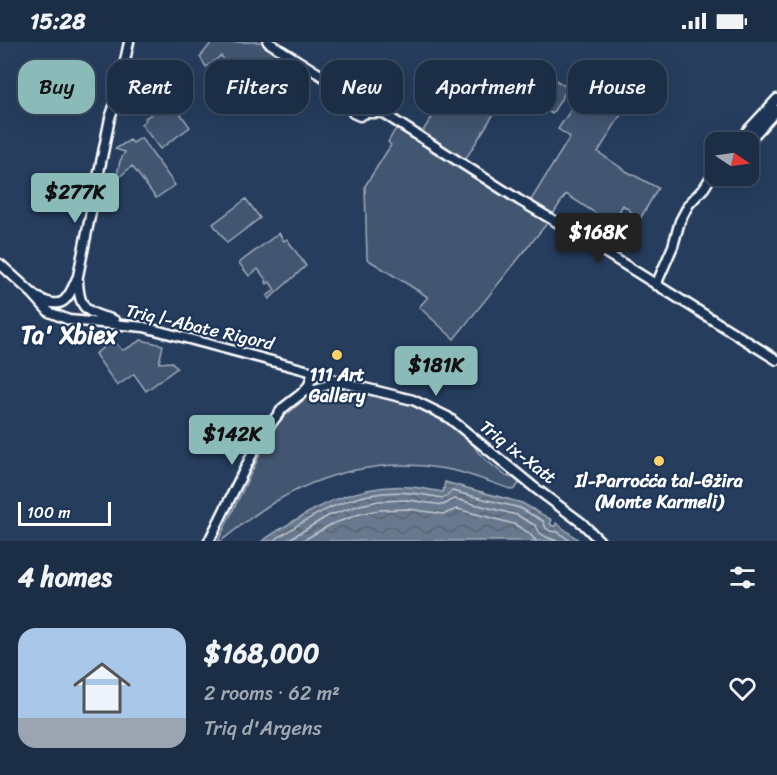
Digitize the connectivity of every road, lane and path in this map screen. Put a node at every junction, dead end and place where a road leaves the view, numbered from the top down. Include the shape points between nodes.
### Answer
1 (129, 42) edge
2 (268, 42) edge
3 (321, 75) edge
4 (777, 99) edge
5 (777, 110) edge
6 (384, 114) edge
7 (746, 132) edge
8 (757, 132) edge
9 (706, 186) edge
10 (704, 188) joint
11 (0, 264) edge
12 (78, 276) junction
13 (656, 285) junction
14 (33, 294) junction
15 (144, 327) junction
16 (777, 360) edge
17 (313, 372) junction
18 (340, 382) junction
19 (304, 392) junction
20 (209, 541) edge
21 (600, 541) edge

1 - 12 main road
2 - 3 main road
4 - 7 main road
5 - 8 main road
6 - 13 main road
9 - 10 main road
10 - 13 main road via 680,221
11 - 14 main road, Triq l-Abate Rigord
12 - 14 main road via 68,299 61,303
12 - 15 main road via 80,302 87,310
13 - 16 main road
14 - 15 main road, Triq l-Abate Rigord via 48,312 69,320
15 - 17 main road, Triq l-Abate Rigord
17 - 18 main road, Triq l-Abate Rigord
17 - 19 main road
18 - 19 main road
18 - 21 main road, Triq ix-Xatt via 413,400 448,417
19 - 20 main road via 283,408 260,438

